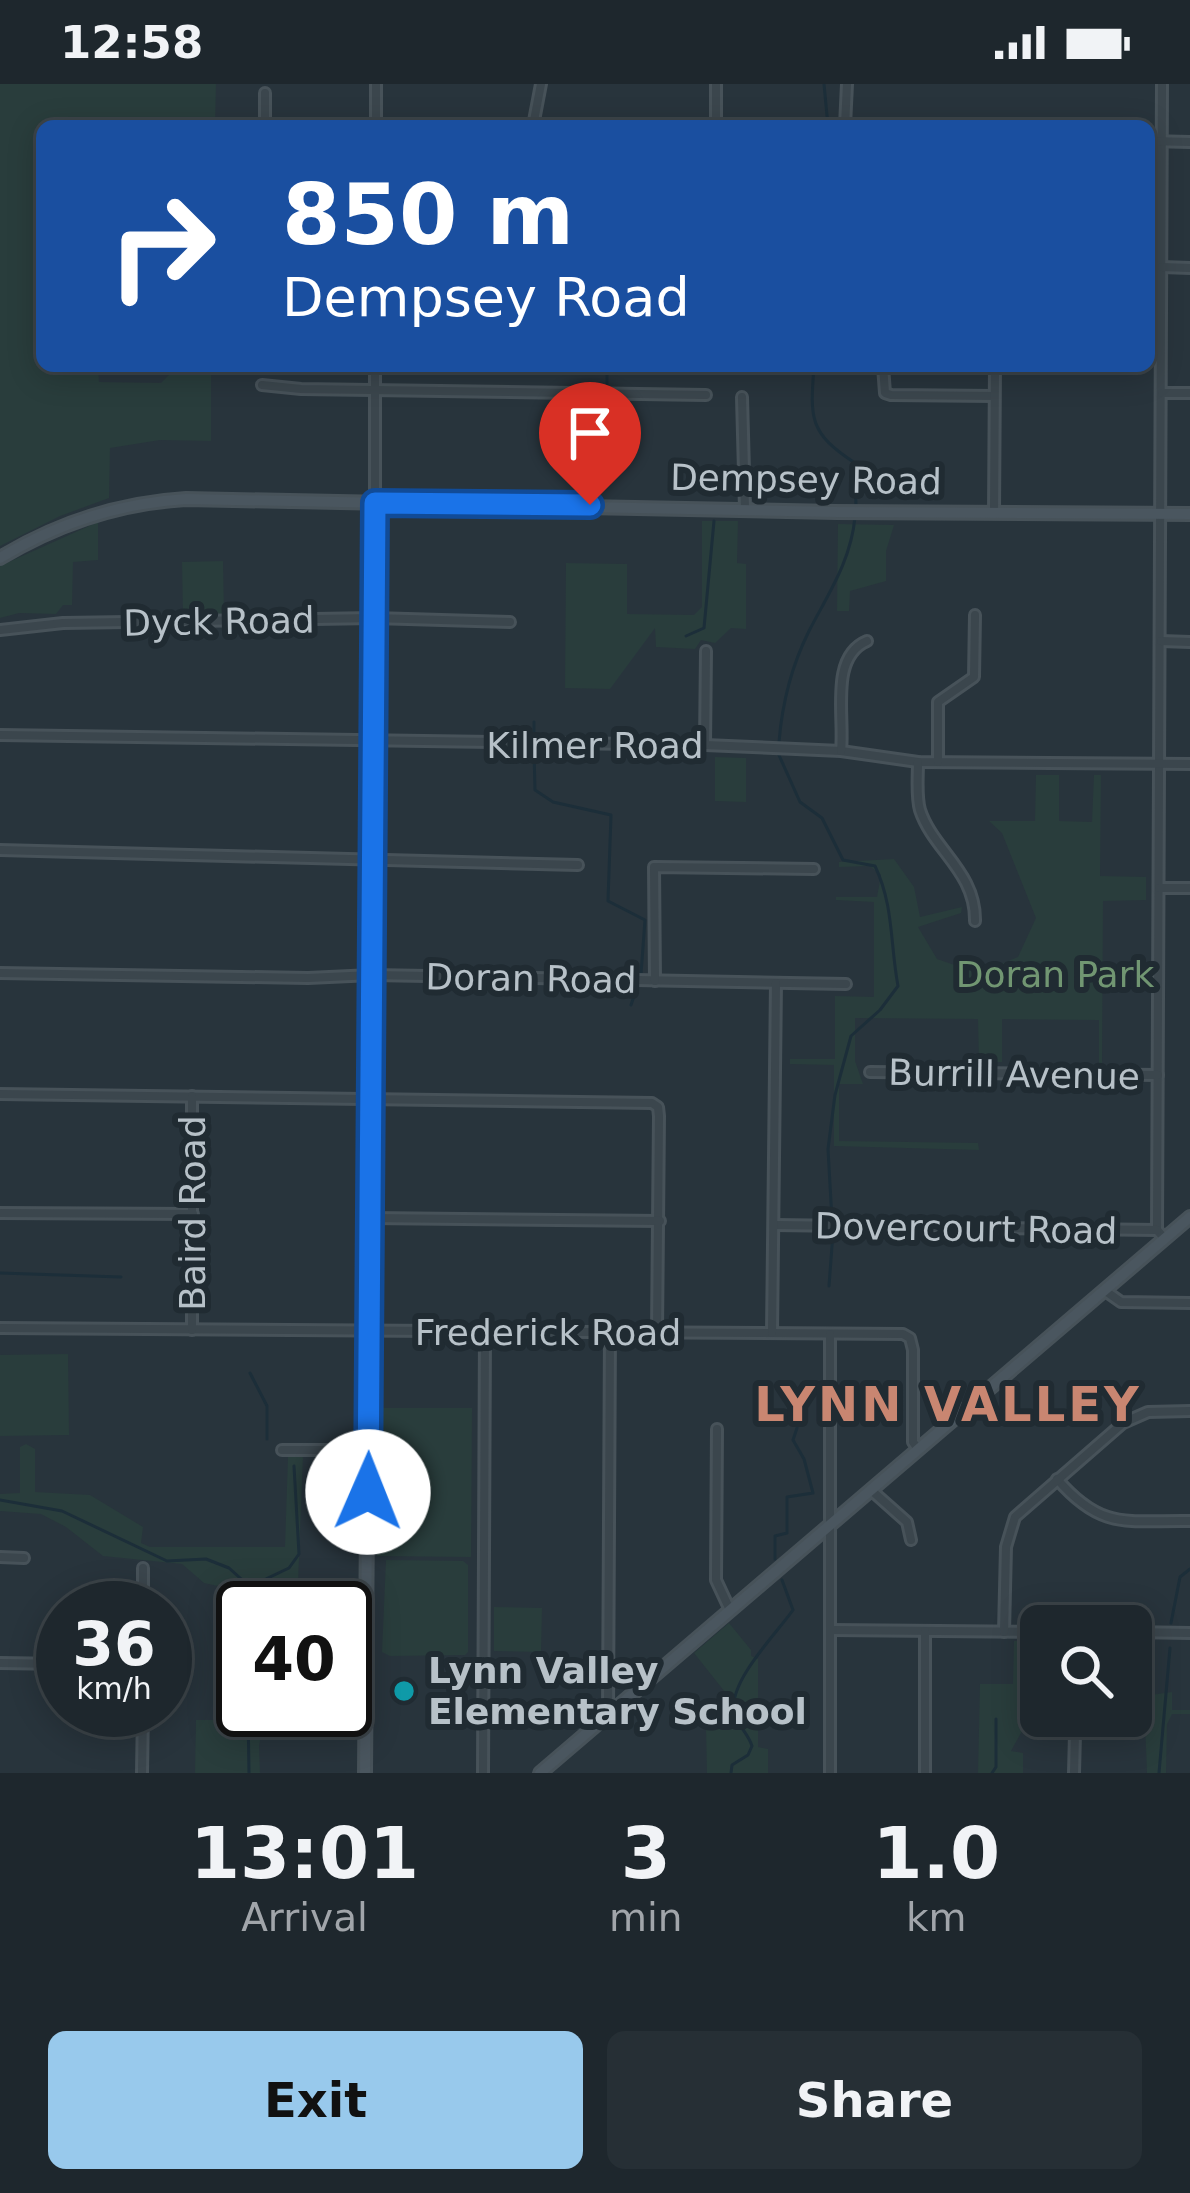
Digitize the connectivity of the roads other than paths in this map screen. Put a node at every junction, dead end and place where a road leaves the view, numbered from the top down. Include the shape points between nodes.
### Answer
1 (376, 84) edge
2 (541, 84) edge
3 (716, 84) edge
4 (847, 84) edge
5 (1162, 84) edge
6 (265, 93) dead end
7 (265, 120) edge
8 (376, 120) edge
9 (534, 120) edge
10 (716, 120) edge
11 (845, 120) edge
12 (1155, 141) edge
13 (1163, 141) junction
14 (1190, 142) edge
15 (1162, 267) junction
16 (1190, 268) edge
17 (375, 372) edge
18 (884, 372) edge
19 (994, 372) edge
20 (262, 385) dead end
21 (375, 388) junction
22 (1190, 392) edge
23 (1162, 393) junction
24 (706, 395) dead end
25 (994, 396) junction
26 (742, 397) dead end
27 (375, 503) junction
28 (745, 509) junction
29 (994, 513) junction
30 (1160, 514) junction
31 (1190, 514) edge
32 (0, 558) edge
33 (975, 615) dead end
34 (374, 618) junction
35 (510, 622) dead end
36 (0, 630) edge
37 (1161, 640) junction
38 (867, 641) dead end
39 (1190, 641) edge
40 (706, 651) dead end
41 (0, 735) edge
42 (372, 743) junction
43 (705, 746) junction
44 (841, 751) junction
45 (918, 762) junction
46 (938, 762) junction
47 (1160, 763) junction
48 (1190, 764) edge
49 (0, 850) edge
50 (373, 860) junction
51 (578, 865) dead end
52 (814, 869) dead end
53 (1160, 888) junction
54 (1190, 888) edge
55 (975, 921) dead end
56 (0, 973) edge
57 (372, 975) junction
58 (655, 981) junction
59 (776, 983) junction
60 (846, 984) dead end
61 (870, 1072) dead end
62 (1158, 1076) junction
63 (0, 1094) edge
64 (192, 1096) junction
65 (371, 1098) junction
66 (0, 1213) edge
67 (193, 1214) junction
68 (370, 1217) junction
69 (1190, 1217) edge
70 (660, 1221) junction
71 (774, 1226) junction
72 (1161, 1234) junction
73 (1104, 1290) junction
74 (1190, 1303) edge
75 (0, 1328) edge
76 (192, 1330) junction
77 (369, 1331) junction
78 (485, 1331) junction
79 (610, 1332) junction
80 (658, 1333) junction
81 (772, 1334) junction
82 (830, 1334) junction
83 (1190, 1411) edge
84 (717, 1429) dead end
85 (918, 1449) junction
86 (282, 1450) dead end
87 (368, 1450) junction
88 (1057, 1479) junction
89 (871, 1490) junction
90 (1190, 1521) edge
91 (831, 1525) junction
92 (911, 1540) dead end
93 (0, 1558) edge
94 (24, 1558) dead end
95 (143, 1568) dead end
96 (143, 1581) edge
97 (731, 1610) junction
98 (831, 1630) junction
99 (925, 1630) junction
100 (1004, 1632) junction
101 (1020, 1632) edge
102 (1152, 1633) edge
103 (1190, 1633) edge
104 (0, 1663) edge
105 (36, 1664) edge
106 (608, 1716) junction
107 (143, 1737) edge
108 (1075, 1737) edge
109 (142, 1773) edge
110 (365, 1773) edge
111 (482, 1773) edge
112 (540, 1773) edge
113 (830, 1773) edge
114 (925, 1773) edge
115 (1074, 1773) edge

1 - 8 street
2 - 9 street
3 - 10 street
4 - 11 street
5 - 13 street
6 - 7 street
12 - 13 street
13 - 14 street
13 - 15 street
15 - 16 street
15 - 23 street
17 - 21 street
18 - 25 street via 891,395
19 - 25 street
20 - 21 street
21 - 24 street
21 - 27 street
22 - 23 street
23 - 30 street
25 - 29 street
26 - 28 street
27 - 28 street, Dempsey Road
27 - 32 street, Dempsey Road via 161,501 76,520
27 - 34 street
28 - 29 street, Dempsey Road
29 - 30 street, Dempsey Road
30 - 31 street, Dempsey Road
30 - 37 street
33 - 46 street via 974,677 938,702
34 - 35 street, Dyck Road
34 - 36 street, Dyck Road
34 - 42 street
37 - 39 street
37 - 47 street
38 - 44 street via 844,664
40 - 43 street
41 - 42 street, Kilmer Road
42 - 43 street, Kilmer Road
42 - 50 street
43 - 44 street, Kilmer Road
44 - 45 street, Kilmer Road
45 - 46 street, Kilmer Road
45 - 55 street via 919,808 960,870
46 - 47 street, Kilmer Road
47 - 48 street, Kilmer Road
47 - 53 street
49 - 50 street
50 - 51 street
50 - 57 street
52 - 58 street via 655,867
53 - 54 street
53 - 62 street
56 - 57 street, Doran Road
57 - 58 street, Doran Road
57 - 65 street
58 - 59 street, Doran Road
59 - 60 street, Doran Road
59 - 71 street
61 - 62 street, Burrill Avenue
62 - 72 street
63 - 64 street
64 - 65 street
64 - 67 street, Baird Road
65 - 68 street
65 - 70 street via 644,1101 658,1107
66 - 67 street
67 - 76 street, Baird Road
68 - 70 street
68 - 77 street
69 - 72 street
70 - 80 street
71 - 72 street, Dovercourt Road
71 - 81 street
72 - 73 street
73 - 74 street via 1120,1302
73 - 85 street
75 - 76 street, Frederick Road
76 - 77 street, Frederick Road
77 - 78 street, Frederick Road
77 - 87 street
78 - 79 street, Frederick Road
78 - 111 street
79 - 80 street, Frederick Road
79 - 106 street
80 - 81 street, Frederick Road
81 - 82 street, Frederick Road
82 - 85 street, Frederick Road via 910,1338
82 - 91 street
83 - 88 street via 1135,1417
84 - 97 street via 716,1580
85 - 89 street
86 - 87 street
87 - 110 street
88 - 90 street via 1101,1516
88 - 100 street via 1007,1532
89 - 91 street
89 - 92 street via 907,1522
91 - 97 street
91 - 98 street
93 - 94 street
95 - 96 street
97 - 106 street
98 - 99 street
98 - 113 street
99 - 100 street
99 - 114 street
100 - 101 street
102 - 103 street
104 - 105 street
106 - 112 street
107 - 109 street
108 - 115 street

